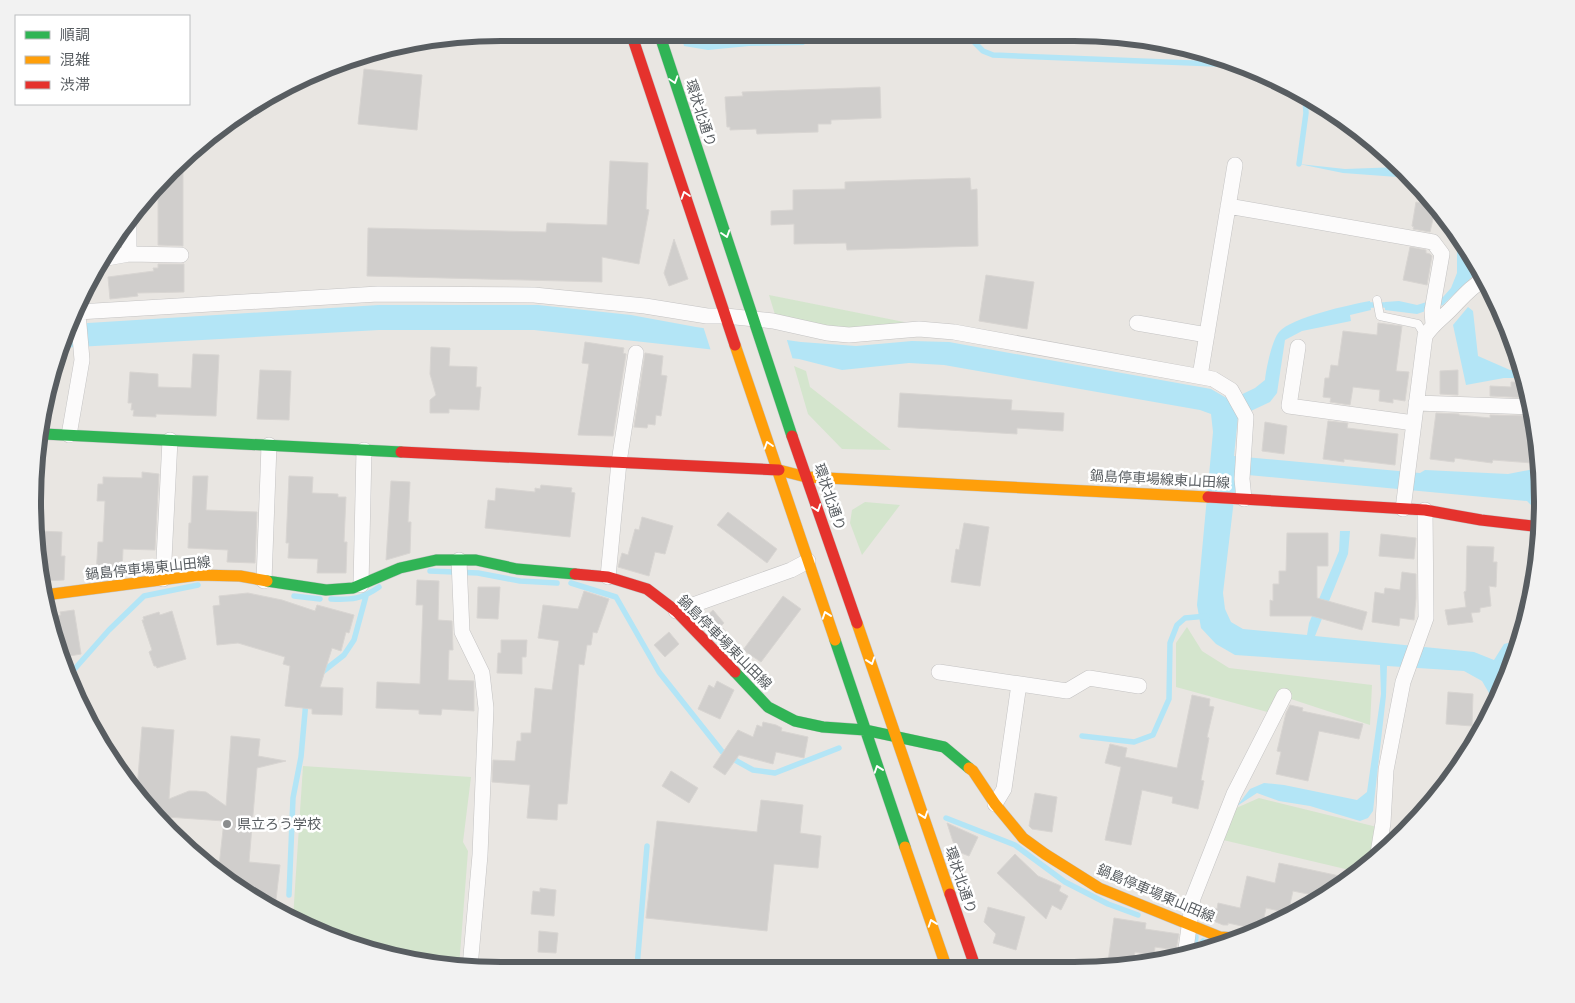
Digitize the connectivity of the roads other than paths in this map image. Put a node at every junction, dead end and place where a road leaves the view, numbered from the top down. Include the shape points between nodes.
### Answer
1 (635, 41) edge
2 (661, 41) edge
3 (1235, 165) dead end
4 (1228, 206) junction
5 (129, 231) edge
6 (129, 254) junction
7 (181, 255) dead end
8 (112, 257) edge
9 (1478, 282) edge
10 (1378, 304) dead end
11 (81, 314) edge
12 (1431, 317) junction
13 (78, 320) edge
14 (727, 320) junction
15 (1137, 323) dead end
16 (755, 324) junction
17 (1207, 335) junction
18 (1298, 347) dead end
19 (636, 353) dead end
20 (1200, 376) junction
21 (1416, 403) junction
22 (1524, 407) edge
23 (1414, 423) junction
24 (46, 434) edge
25 (69, 436) junction
26 (170, 440) junction
27 (269, 445) junction
28 (364, 450) junction
29 (619, 462) junction
30 (777, 470) junction
31 (806, 477) junction
32 (1241, 498) junction
33 (1404, 501) junction
34 (1426, 510) junction
35 (1533, 525) edge
36 (808, 561) junction
37 (460, 568) junction
38 (608, 577) junction
39 (163, 579) junction
40 (264, 580) junction
41 (361, 585) junction
42 (51, 594) edge
43 (676, 611) junction
44 (939, 672) dead end
45 (1019, 684) junction
46 (1139, 686) dead end
47 (1284, 696) dead end
48 (865, 730) junction
49 (897, 738) junction
50 (995, 804) junction
51 (1379, 846) edge
52 (1187, 937) edge
53 (1221, 937) edge
54 (471, 961) edge
55 (945, 962) edge
56 (974, 962) edge

14 -> 1 main road
2 -> 16 main road, 環状北通り
3 - 4 street
4 - 12 street via 1434,242 1442,254
4 - 17 street
5 - 6 street
6 - 7 street
6 - 8 street
9 - 12 street via 1452,308
10 - 12 lane via 1380,316 1418,324
11 - 14 street via 368,295 534,295 646,306
12 - 21 street
13 - 25 street via 82,360
14 - 16 street
30 -> 14 main road
15 - 17 street
16 - 20 street via 773,321 849,335 919,329 954,332
16 - 31 main road, 環状北通り
17 - 20 street
18 - 23 street via 1289,406
19 - 29 street
20 - 32 street via 1231,390 1246,417
21 - 22 street
21 - 23 street
23 - 33 street
24 - 25 main road
25 - 26 main road
26 - 27 main road
26 - 39 street
27 - 28 main road
27 - 40 street
28 - 29 main road
28 - 41 street
29 - 30 main road
29 - 38 street
30 - 31 main road, 鍋島停車場線東山田線
30 - 36 main road
31 - 32 main road, 鍋島停車場線東山田線
31 -> 49 main road, 環状北通り
32 - 33 main road, 鍋島停車場線東山田線
33 - 34 main road, 鍋島停車場線東山田線
34 - 35 main road, 鍋島停車場線東山田線
34 - 51 street via 1426,618 1403,682 1386,770
36 - 43 street
48 -> 36 main road
37 - 38 main road, 鍋島停車場東山田線 via 476,560 517,569
37 - 41 main road, 鍋島停車場東山田線 via 436,560 400,568
37 - 54 street via 462,632 482,674 486,708 480,855
38 - 43 main road, 鍋島停車場東山田線 via 647,589
39 - 40 main road, 鍋島停車場東山田線 via 198,575
39 - 42 main road, 鍋島停車場東山田線
40 - 41 main road, 鍋島停車場東山田線 via 326,590
43 - 48 main road, 鍋島停車場東山田線 via 768,707 795,721
44 - 45 street
45 - 46 street via 1067,691 1089,678
45 - 50 street via 1004,789
47 - 52 street via 1234,794 1193,898
48 - 49 main road, 鍋島停車場東山田線
55 -> 48 main road
49 - 50 main road, 鍋島停車場東山田線 via 944,747 973,771
49 -> 56 main road, 環状北通り
50 - 52 main road, 鍋島停車場東山田線 via 1023,838 1045,854
52 - 53 main road, 鍋島停車場東山田線

